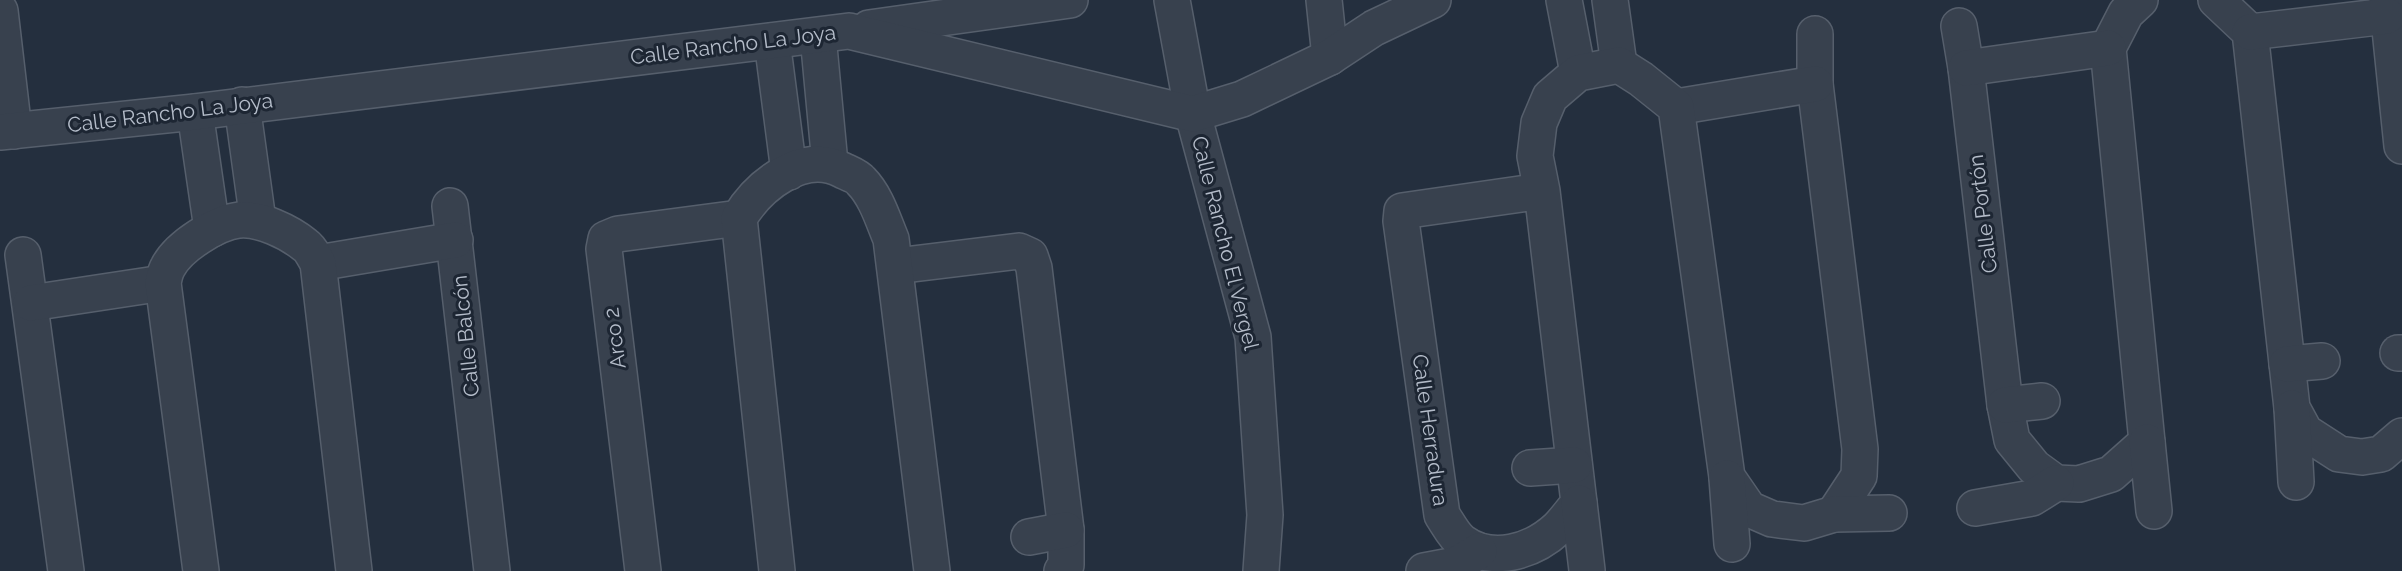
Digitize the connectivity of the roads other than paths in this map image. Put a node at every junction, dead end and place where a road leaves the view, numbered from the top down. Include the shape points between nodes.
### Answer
1 (1070, 0) edge
2 (1172, 0) edge
3 (1324, 0) edge
4 (1433, 0) edge
5 (1564, 0) edge
6 (1610, 0) edge
7 (2140, 0) edge
8 (2216, 0) edge
9 (2387, 8) edge
10 (0, 11) edge
11 (1959, 26) dead end
12 (2250, 32) junction
13 (834, 33) junction
14 (1815, 34) dead end
15 (772, 41) junction
16 (2108, 48) junction
17 (1331, 57) junction
18 (1619, 65) junction
19 (1966, 68) junction
20 (1578, 73) junction
21 (1815, 84) junction
22 (242, 105) junction
23 (1676, 107) junction
24 (195, 112) junction
25 (1193, 114) junction
26 (7, 132) edge
27 (2402, 146) edge
28 (830, 164) junction
29 (789, 172) junction
30 (1542, 191) junction
31 (450, 206) dead end
32 (739, 218) junction
33 (258, 221) junction
34 (212, 229) junction
35 (455, 240) junction
36 (23, 255) dead end
37 (318, 263) junction
38 (896, 266) junction
39 (163, 283) junction
40 (31, 303) junction
41 (2322, 361) dead end
42 (2287, 365) junction
43 (2042, 401) dead end
44 (2005, 405) junction
45 (2292, 408) junction
46 (2400, 441) edge
47 (2147, 442) junction
48 (1574, 465) junction
49 (1530, 467) dead end
50 (1727, 477) junction
51 (2296, 481) dead end
52 (2056, 483) junction
53 (1578, 503) junction
54 (1975, 508) dead end
55 (2154, 511) dead end
56 (1889, 513) dead end
57 (1834, 514) junction
58 (1066, 530) junction
59 (1029, 537) dead end
60 (1732, 544) dead end
61 (1479, 551) junction
62 (939, 555) edge
63 (766, 560) edge
64 (653, 568) edge
65 (1587, 570) edge
66 (66, 571) edge
67 (201, 571) edge
68 (354, 571) edge
69 (492, 571) edge
70 (1062, 571) edge
71 (1261, 571) edge
72 (1424, 571) edge

1 - 13 street
2 - 25 street, Calle Rancho El Vergel
3 - 17 street
4 - 17 street via 1374,28
5 - 20 street
6 - 18 street
7 - 16 street via 2126,13
8 - 12 street
9 - 12 street
9 - 27 street
10 - 26 street
11 - 19 street, Calle Portón
12 - 42 street
13 - 15 street, Calle Rancho La Joya
13 - 25 street, Calle Rancho La Joya
13 - 28 street
14 - 21 street
15 - 22 street, Calle Rancho La Joya
15 - 29 street
16 - 19 street
16 - 47 street via 2130,389
17 - 25 street via 1242,99
18 - 20 street
18 - 23 street
19 - 44 street, Calle Portón
20 - 30 street via 1550,97 1539,123 1535,156
21 - 23 street
21 - 57 street via 1843,419 1860,449 1859,476
22 - 24 street, Calle Rancho La Joya
22 - 33 street
23 - 50 street via 1736,435
24 - 26 street, Calle Rancho La Joya
24 - 34 street
25 - 71 street, Calle Rancho El Vergel via 1253,337 1265,515
28 - 29 street
28 - 38 street via 860,179 876,203
29 - 32 street via 763,188
30 - 48 street
30 - 61 street, Calle Herradura via 1402,211 1452,479 1442,515 1459,541
31 - 35 street, Calle Balcón
32 - 63 street
32 - 64 street, Arco 2 via 606,239
33 - 34 street via 239,220
33 - 37 street via 307,245
34 - 39 street via 186,246 168,267
35 - 37 street
35 - 69 street, Calle Balcón
36 - 40 street
37 - 68 street
38 - 58 street via 1019,251 1030,256
38 - 62 street
39 - 40 street
39 - 67 street
40 - 66 street
41 - 42 street
42 - 45 street
43 - 44 street
44 - 52 street, Calle Portón via 2012,440 2034,467
45 - 46 street via 2305,432 2339,454 2381,454
45 - 51 street
47 - 52 street via 2111,474 2079,484
47 - 55 street
48 - 49 street
48 - 53 street
50 - 57 street via 1749,509 1772,519 1804,523
50 - 60 street
52 - 54 street via 2032,498
53 - 61 street via 1557,529 1534,544 1508,555
53 - 65 street
56 - 57 street
58 - 59 street
58 - 70 street
61 - 72 street via 1456,565

